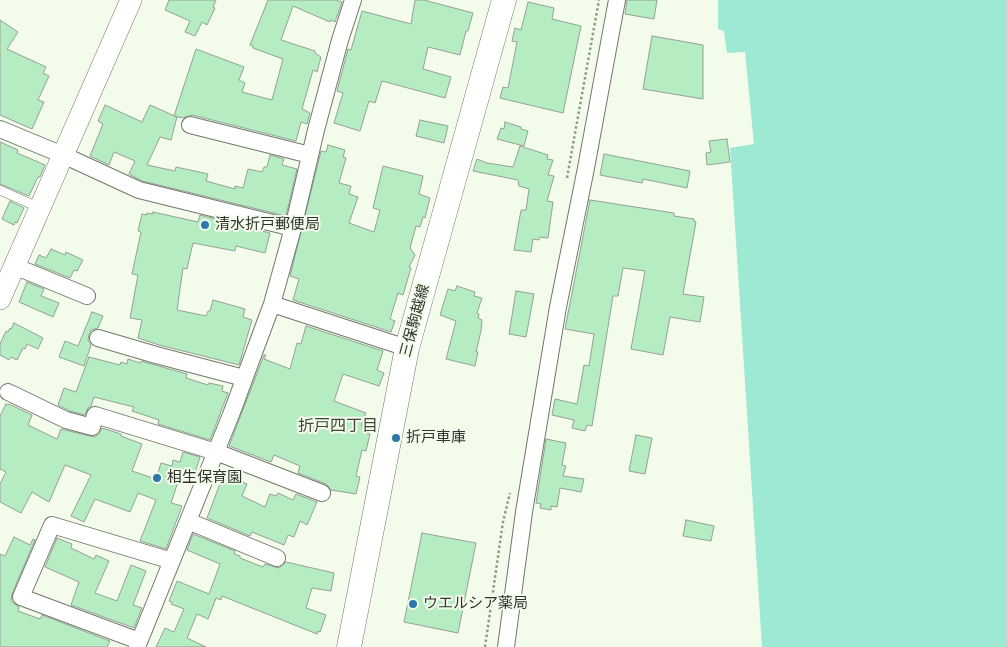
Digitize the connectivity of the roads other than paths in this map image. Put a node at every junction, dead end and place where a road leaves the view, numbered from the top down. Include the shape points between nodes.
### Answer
1 (131, 0) edge
2 (353, 0) edge
3 (504, 0) edge
4 (617, 0) edge
5 (190, 125) dead end
6 (0, 129) edge
7 (63, 155) junction
8 (310, 155) junction
9 (0, 190) edge
10 (40, 208) junction
11 (293, 228) junction
12 (5, 282) edge
13 (87, 296) dead end
14 (272, 304) junction
15 (98, 338) dead end
16 (407, 348) junction
17 (244, 378) junction
18 (8, 392) dead end
19 (216, 452) junction
20 (322, 493) dead end
21 (188, 521) junction
22 (277, 558) dead end
23 (172, 561) junction
24 (138, 644) edge
25 (352, 647) edge
26 (506, 647) edge

1 - 7 street
2 - 8 street
3 - 16 main road, 三保駒越線
4 - 26 street via 558,307 524,512
5 - 8 street
6 - 7 street
7 - 10 street
7 - 11 street via 139,190
8 - 11 street
9 - 10 lane
10 - 12 street
11 - 14 street
12 - 13 street
14 - 16 street
14 - 17 street
15 - 17 street
16 - 25 main road, 三保駒越線
17 - 19 street
18 - 19 street via 66,420 92,427 95,415
19 - 20 street
19 - 21 street
21 - 22 street
21 - 23 street
23 - 24 street
23 - 24 street via 52,526 21,597

